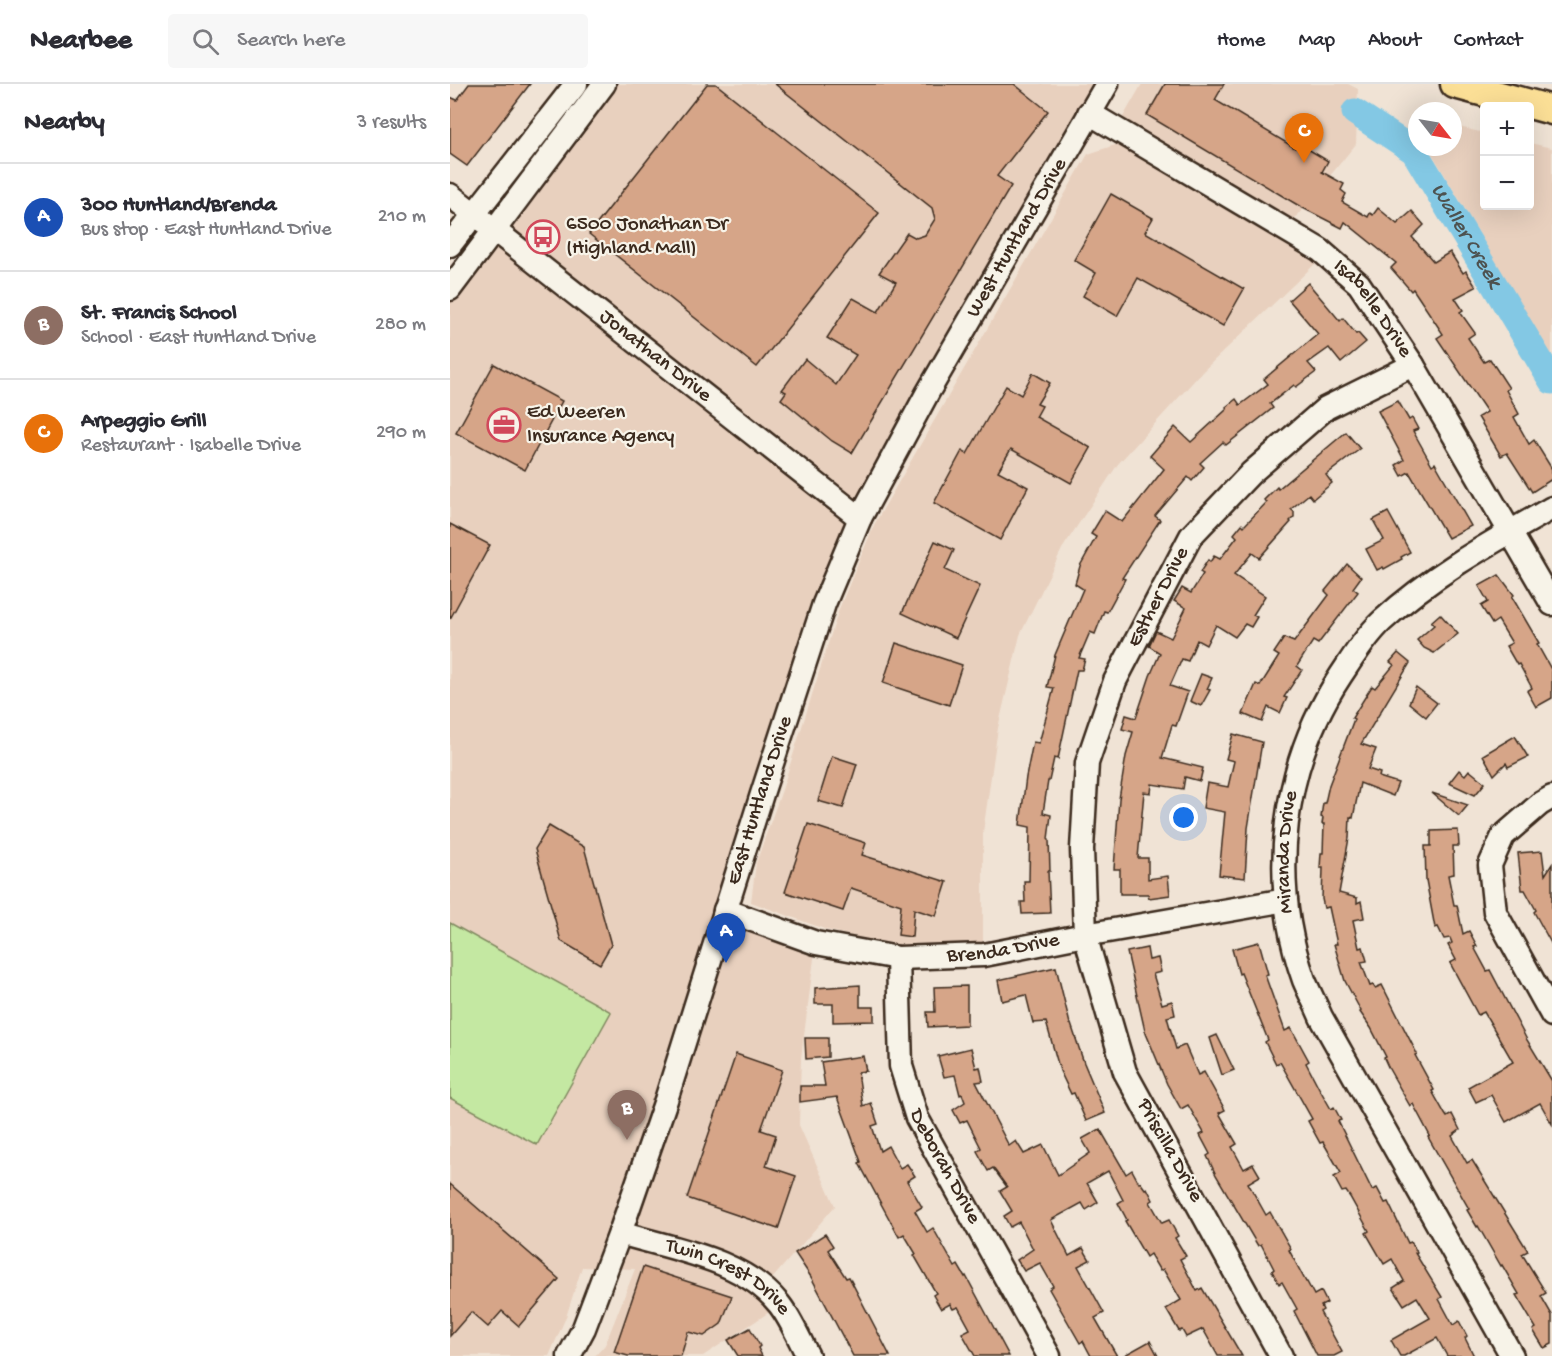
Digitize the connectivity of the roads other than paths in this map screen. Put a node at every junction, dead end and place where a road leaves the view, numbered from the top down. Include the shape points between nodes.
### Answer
1 (576, 84) edge
2 (604, 84) edge
3 (1107, 84) edge
4 (1455, 84) edge
5 (1552, 110) edge
6 (1089, 114) junction
7 (450, 195) edge
8 (475, 214) junction
9 (494, 228) junction
10 (450, 245) edge
11 (450, 288) edge
12 (1413, 365) junction
13 (928, 392) joint
14 (1552, 508) edge
15 (860, 518) junction
16 (1511, 531) junction
17 (1552, 604) edge
18 (1552, 797) edge
19 (1286, 900) junction
20 (725, 910) junction
21 (1085, 935) junction
22 (898, 958) junction
23 (1552, 1015) edge
24 (620, 1233) junction
25 (569, 1356) edge
26 (808, 1356) edge
27 (1049, 1356) edge
28 (1281, 1356) edge
29 (1512, 1356) edge

1 - 8 street
2 - 9 street
3 - 6 street, West Huntland Drive
4 - 5 main road
6 - 12 street, Isabelle Drive via 1325,254 1359,284
6 - 13 street, West Huntland Drive
7 - 8 street, Jonathan Drive
8 - 9 street, Jonathan Drive
8 - 10 street
9 - 11 street
9 - 15 street, Jonathan Drive
12 - 16 street, Isabelle Drive
12 - 21 street, Esther Drive via 1326,408 1251,473 1191,536 1115,681 1087,763 1082,849
13 - 15 street, East Huntland Drive
14 - 16 street, Miranda Drive
15 - 20 street, East Huntland Drive via 824,604
16 - 17 street, Isabelle Drive
16 - 19 street, Miranda Drive via 1431,580 1380,623 1324,700 1305,743 1290,795 1285,845
18 - 23 street via 1503,836 1490,865 1495,912
19 - 21 street, Brenda Drive
19 - 29 street, Miranda Drive via 1305,980 1322,1017
20 - 22 street, Brenda Drive via 816,943
20 - 24 street, East Huntland Drive
21 - 22 street, Brenda Drive via 984,955
21 - 28 street, Priscilla Drive via 1125,1072
22 - 27 street, Deborah Drive via 902,1066 917,1118
24 - 25 street, East Huntland Drive via 584,1328
24 - 26 street, Twin Crest Drive via 717,1261 749,1277 780,1305

